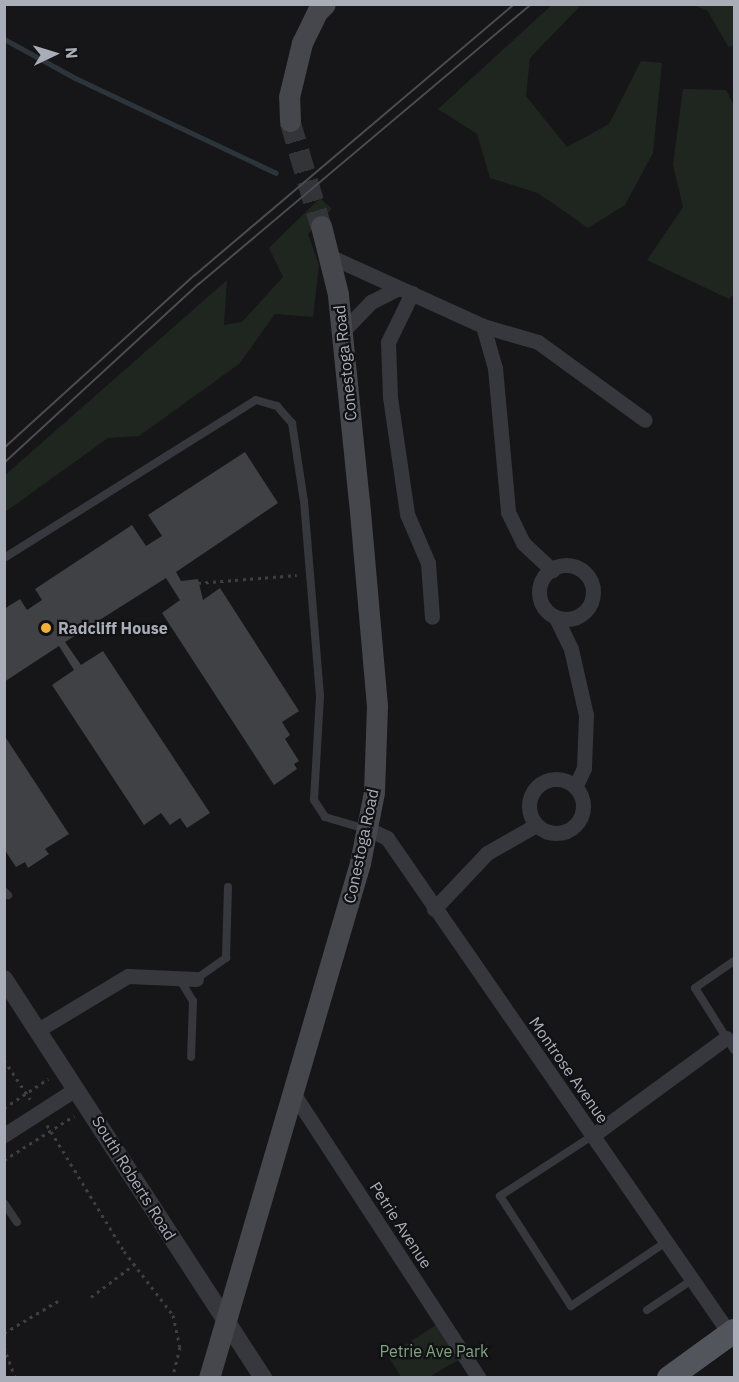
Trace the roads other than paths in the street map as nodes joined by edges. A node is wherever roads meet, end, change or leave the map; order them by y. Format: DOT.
graph roads {
  1 [pos="318,8"];
  2 [pos="291,121"];
  3 [pos="321,226"];
  4 [pos="329,256"];
  5 [pos="396,289"];
  6 [pos="412,293"];
  7 [pos="483,326"];
  8 [pos="342,332"];
  9 [pos="645,420"];
  10 [pos="4,558"];
  11 [pos="552,570"];
  12 [pos="432,617"];
  13 [pos="556,618"];
  14 [pos="575,787"];
  15 [pos="536,825"];
  16 [pos="368,829"];
  17 [pos="228,887"];
  18 [pos="434,909"];
  19 [pos="735,961"];
  20 [pos="178,978"];
  21 [pos="4,979"];
  22 [pos="196,979"];
  23 [pos="38,1030"];
  24 [pos="730,1044"];
  25 [pos="191,1057"];
  26 [pos="74,1090"];
  27 [pos="293,1093"];
  28 [pos="4,1135"];
  29 [pos="592,1136"];
  30 [pos="4,1203"];
  31 [pos="17,1222"];
  32 [pos="666,1242"];
  33 [pos="692,1280"];
  34 [pos="647,1310"];
  35 [pos="226,1322"];
  36 [pos="733,1335"];
  37 [pos="209,1377"];
  38 [pos="263,1377"];
  39 [pos="479,1377"];
  40 [pos="669,1377"];
  1 -- 2 [label="main road"];
  3 -- 4 [label="main road, Conestoga Road"];
  4 -- 5 [label="street"];
  4 -- 8 [label="main road, Conestoga Road"];
  5 -- 6 [label="street"];
  5 -- 8 [label="street"];
  6 -- 7 [label="street"];
  6 -- 12 [label="street"];
  7 -- 9 [label="street"];
  7 -- 11 [label="street"];
  8 -- 16 [label="main road, Conestoga Road"];
  10 -- 16 [label="lane"];
  11 -- 13 [label="street"];
  11 -- 13 [label="street"];
  13 -- 14 [label="street"];
  14 -- 15 [label="street"];
  14 -- 15 [label="street"];
  15 -- 18 [label="street"];
  16 -- 18 [label="street, Montrose Avenue"];
  16 -- 27 [label="main road, Conestoga Road"];
  17 -- 22 [label="lane"];
  18 -- 29 [label="street, Montrose Avenue"];
  19 -- 24 [label="lane"];
  20 -- 22 [label="street"];
  20 -- 23 [label="street"];
  20 -- 25 [label="lane"];
  21 -- 23 [label="street, South Roberts Road"];
  23 -- 26 [label="street, South Roberts Road"];
  24 -- 29 [label="street"];
  26 -- 28 [label="street"];
  26 -- 35 [label="street, South Roberts Road"];
  27 -- 35 [label="main road, Conestoga Road"];
  27 -- 39 [label="street, Petrie Avenue"];
  29 -- 32 [label="street, Montrose Avenue"];
  29 -- 32 [label="lane"];
  30 -- 31 [label="lane"];
  32 -- 33 [label="street, Montrose Avenue"];
  33 -- 34 [label="lane"];
  33 -- 36 [label="street, Montrose Avenue"];
  35 -- 37 [label="main road, Conestoga Road"];
  35 -- 38 [label="street, South Roberts Road"];
  36 -- 40 [label="main road"];
}
